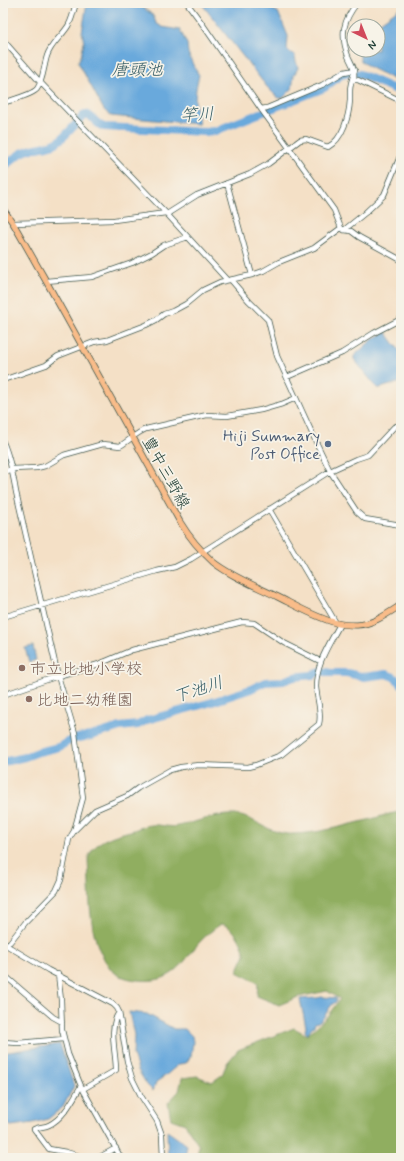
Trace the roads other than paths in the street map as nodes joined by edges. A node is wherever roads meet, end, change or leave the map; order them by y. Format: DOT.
graph roads {
  1 [pos="76,3"];
  2 [pos="187,3"];
  3 [pos="357,3"];
  4 [pos="3,40"];
  5 [pos="355,70"];
  6 [pos="40,82"];
  7 [pos="401,101"];
  8 [pos="3,103"];
  9 [pos="261,109"];
  10 [pos="289,149"];
  11 [pos="401,154"];
  12 [pos="227,184"];
  13 [pos="3,209"];
  14 [pos="166,214"];
  15 [pos="13,223"];
  16 [pos="342,229"];
  17 [pos="188,237"];
  18 [pos="401,260"];
  19 [pos="252,275"];
  20 [pos="229,280"];
  21 [pos="46,281"];
  22 [pos="401,319"];
  23 [pos="82,346"];
  24 [pos="287,377"];
  25 [pos="3,380"];
  26 [pos="296,398"];
  27 [pos="401,424"];
  28 [pos="133,438"];
  29 [pos="3,442"];
  30 [pos="12,469"];
  31 [pos="330,471"];
  32 [pos="3,472"];
  33 [pos="269,509"];
  34 [pos="401,525"];
  35 [pos="202,552"];
  36 [pos="42,605"];
  37 [pos="401,605"];
  38 [pos="3,617"];
  39 [pos="338,623"];
  40 [pos="320,662"];
  41 [pos="58,676"];
  42 [pos="3,695"];
  43 [pos="74,830"];
  44 [pos="4,944"];
  45 [pos="3,974"];
  46 [pos="58,974"];
  47 [pos="119,1012"];
  48 [pos="62,1022"];
  49 [pos="64,1039"];
  50 [pos="3,1042"];
  51 [pos="82,1088"];
  52 [pos="116,1148"];
  53 [pos="86,1158"];
  54 [pos="98,1158"];
  55 [pos="121,1158"];
  56 [pos="162,1158"];
  1 -- 6 [label="street"];
  2 -- 9 [label="street"];
  3 -- 5 [label="street"];
  4 -- 6 [label="street"];
  5 -- 7 [label="street"];
  5 -- 9 [label="street"];
  5 -- 10 [label="street"];
  6 -- 8 [label="street"];
  6 -- 14 [label="street"];
  9 -- 10 [label="street"];
  10 -- 12 [label="street"];
  10 -- 16 [label="street"];
  11 -- 16 [label="street"];
  12 -- 14 [label="street"];
  12 -- 19 [label="street"];
  13 -- 15 [label="main road, 豊中三野線"];
  14 -- 15 [label="street"];
  14 -- 17 [label="street"];
  15 -- 21 [label="main road, 豊中三野線"];
  16 -- 18 [label="street"];
  16 -- 19 [label="street"];
  17 -- 20 [label="street"];
  17 -- 21 [label="street"];
  19 -- 20 [label="street"];
  20 -- 23 [label="street"];
  20 -- 24 [label="street"];
  21 -- 23 [label="main road, 豊中三野線"];
  22 -- 24 [label="street"];
  23 -- 25 [label="street"];
  23 -- 28 [label="main road, 豊中三野線"];
  24 -- 26 [label="street"];
  26 -- 28 [label="street"];
  26 -- 31 [label="street"];
  27 -- 31 [label="street"];
  28 -- 30 [label="street"];
  28 -- 35 [label="main road, 豊中三野線"];
  29 -- 30 [label="street"];
  30 -- 32 [label="street"];
  30 -- 36 [label="street"];
  31 -- 33 [label="street"];
  31 -- 34 [label="street"];
  33 -- 35 [label="street"];
  33 -- 39 [label="street"];
  35 -- 36 [label="street"];
  35 -- 39 [label="main road, 豊中三野線"];
  36 -- 38 [label="street"];
  36 -- 41 [label="street"];
  37 -- 39 [label="main road, 豊中三野線"];
  39 -- 40 [label="street"];
  40 -- 41 [label="street"];
  40 -- 43 [label="street"];
  41 -- 42 [label="street"];
  41 -- 43 [label="street"];
  43 -- 44 [label="street"];
  44 -- 46 [label="street"];
  45 -- 48 [label="street"];
  46 -- 47 [label="street"];
  46 -- 48 [label="street"];
  47 -- 51 [label="street"];
  47 -- 56 [label="street"];
  48 -- 49 [label="street"];
  49 -- 50 [label="street"];
  49 -- 51 [label="street"];
  51 -- 52 [label="street"];
  51 -- 53 [label="street"];
  52 -- 54 [label="street"];
  52 -- 55 [label="street"];
}
